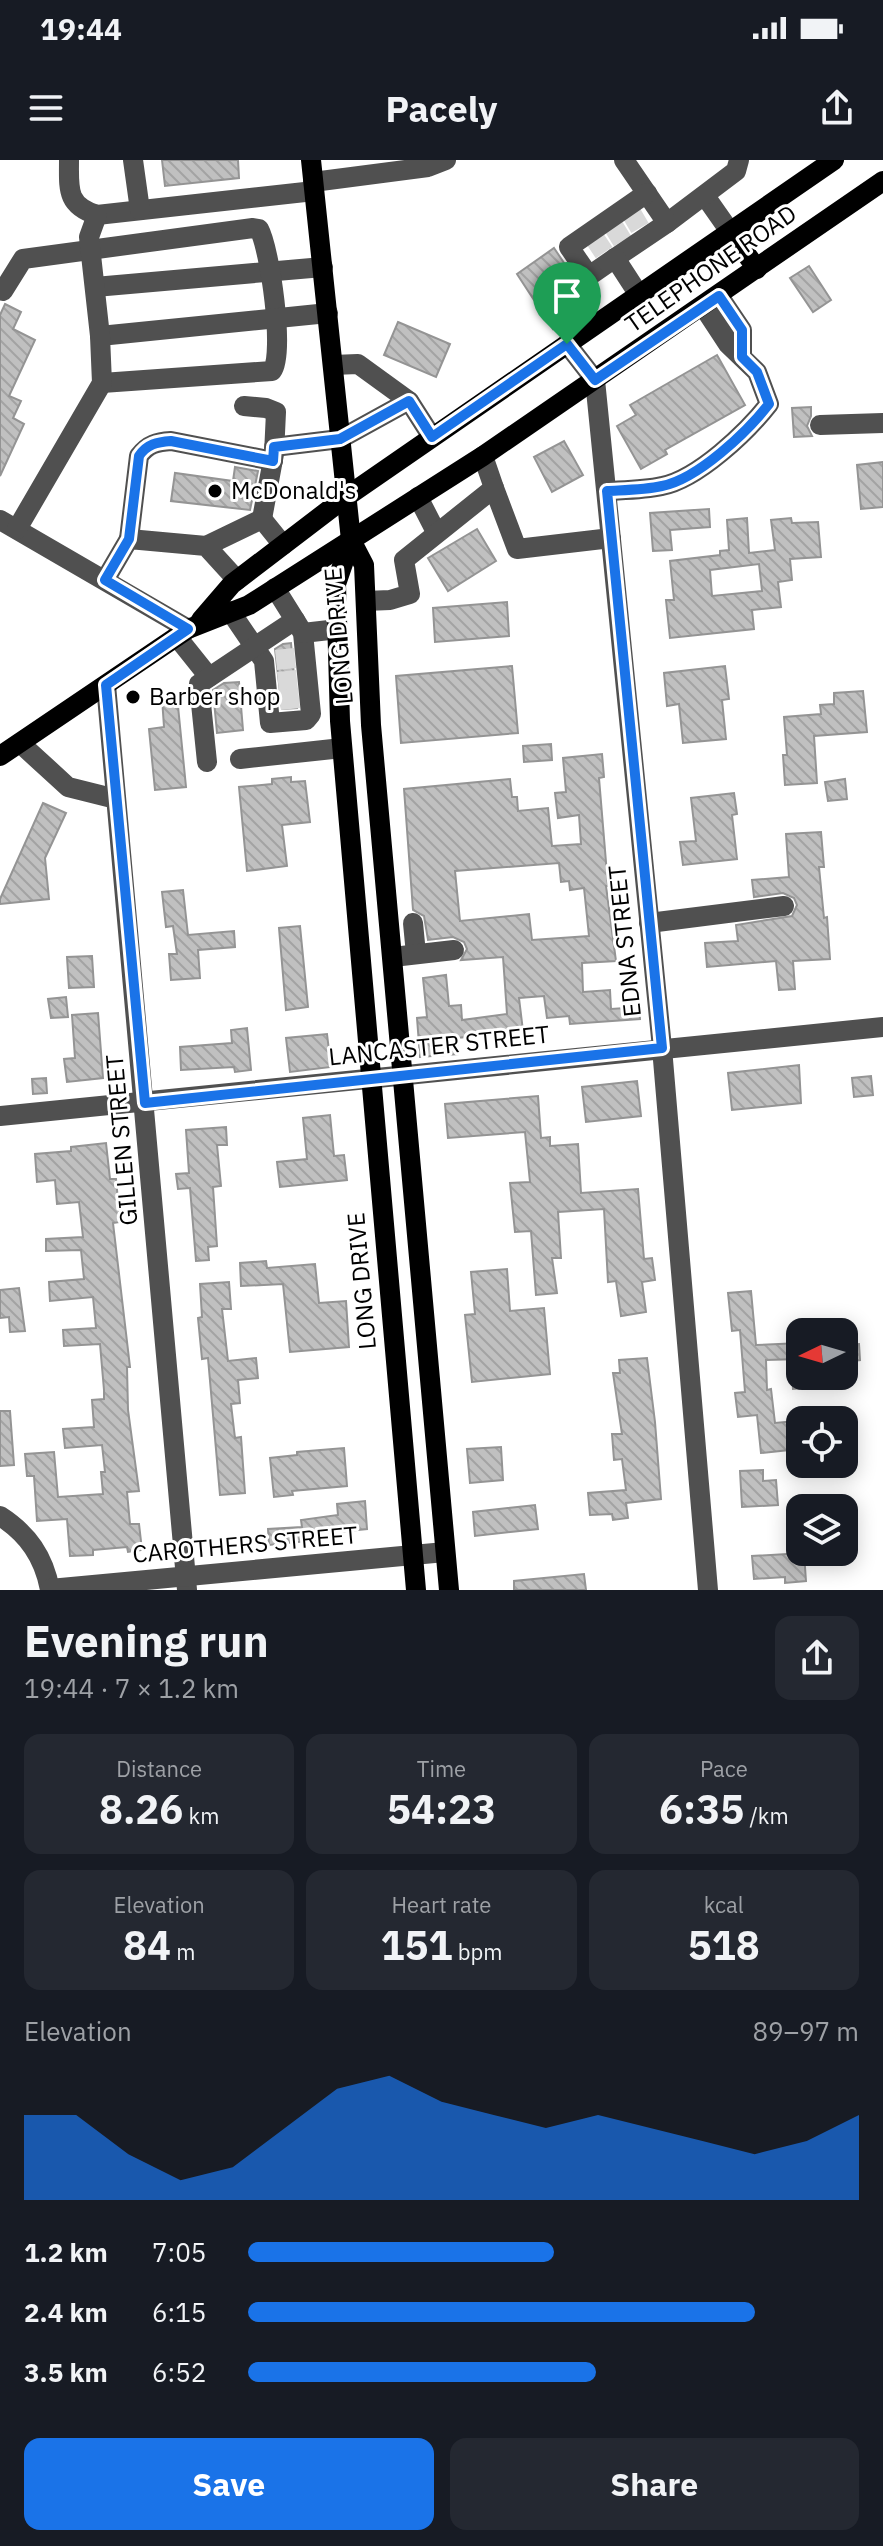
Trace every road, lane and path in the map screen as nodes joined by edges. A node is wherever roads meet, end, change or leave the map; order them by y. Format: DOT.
graph roads {
  1 [pos="69,160"];
  2 [pos="133,160"];
  3 [pos="311,160"];
  4 [pos="446,160"];
  5 [pos="624,160"];
  6 [pos="739,160"];
  7 [pos="834,160"];
  8 [pos="883,181"];
  9 [pos="314,186"];
  10 [pos="647,193"];
  11 [pos="705,196"];
  12 [pos="140,210"];
  13 [pos="97,215"];
  14 [pos="636,221"];
  15 [pos="667,223"];
  16 [pos="731,233"];
  17 [pos="609,242"];
  18 [pos="91,249"];
  19 [pos="323,267"];
  20 [pos="757,269"];
  21 [pos="271,272"];
  22 [pos="95,287"];
  23 [pos="3,291"];
  24 [pos="639,295"];
  25 [pos="711,301"];
  26 [pos="328,313"];
  27 [pos="275,319"];
  28 [pos="100,336"];
  29 [pos="567,344"];
  30 [pos="333,365"];
  31 [pos="595,380"];
  32 [pos="102,383"];
  33 [pos="409,401"];
  34 [pos="244,406"];
  35 [pos="883,423"];
  36 [pos="820,425"];
  37 [pos="432,437"];
  38 [pos="340,439"];
  39 [pos="273,454"];
  40 [pos="483,456"];
  41 [pos="494,488"];
  42 [pos="607,491"];
  43 [pos="346,497"];
  44 [pos="418,497"];
  45 [pos="262,519"];
  46 [pos="8,525"];
  47 [pos="436,532"];
  48 [pos="611,538"];
  49 [pos="129,539"];
  50 [pos="351,540"];
  51 [pos="283,545"];
  52 [pos="206,546"];
  53 [pos="105,580"];
  54 [pos="237,580"];
  55 [pos="275,588"];
  56 [pos="366,601"];
  57 [pos="230,611"];
  58 [pos="299,626"];
  59 [pos="338,629"];
  60 [pos="188,630"];
  61 [pos="279,656"];
  62 [pos="209,677"];
  63 [pos="106,685"];
  64 [pos="288,690"];
  65 [pos="339,693"];
  66 [pos="20,743"];
  67 [pos="342,748"];
  68 [pos="0,756"];
  69 [pos="240,759"];
  70 [pos="207,762"];
  71 [pos="116,799"];
  72 [pos="380,816"];
  73 [pos="346,817"];
  74 [pos="784,906"];
  75 [pos="413,923"];
  76 [pos="649,923"];
  77 [pos="454,950"];
  78 [pos="416,954"];
  79 [pos="393,957"];
  80 [pos="883,1027"];
  81 [pos="662,1048"];
  82 [pos="403,1074"];
  83 [pos="371,1078"];
  84 [pos="145,1103"];
  85 [pos="0,1116"];
  86 [pos="425,1314"];
  87 [pos="392,1317"];
  88 [pos="0,1516"];
  89 [pos="445,1552"];
  90 [pos="413,1556"];
  91 [pos="186,1583"];
  92 [pos="50,1589"];
  93 [pos="416,1590"];
  94 [pos="449,1590"];
  95 [pos="708,1590"];
  1 -- 13 [label="street"];
  2 -- 12 [label="street"];
  3 -- 9 [label="main road"];
  4 -- 9 [label="street"];
  5 -- 10 [label="street"];
  6 -- 11 [label="street"];
  7 -- 16 [label="main road, TELEPHONE ROAD"];
  8 -- 20 [label="main road, TELEPHONE ROAD"];
  9 -- 12 [label="street"];
  9 -- 19 [label="main road"];
  10 -- 14 [label="street"];
  10 -- 15 [label="street"];
  11 -- 15 [label="street"];
  11 -- 16 [label="street"];
  12 -- 13 [label="street"];
  13 -- 18 [label="street"];
  14 -- 15 [label="street"];
  14 -- 17 [label="street"];
  14 -- 17 [label="street"];
  16 -- 20 [label="main road"];
  16 -- 24 [label="main road, TELEPHONE ROAD"];
  17 -- 24 [label="street"];
  18 -- 21 [label="street"];
  18 -- 22 [label="street"];
  18 -- 23 [label="street"];
  19 -- 21 [label="street"];
  19 -- 26 [label="main road"];
  20 -- 25 [label="main road, TELEPHONE ROAD"];
  21 -- 22 [label="street"];
  21 -- 27 [label="street"];
  22 -- 28 [label="street"];
  24 -- 29 [label="main road, TELEPHONE ROAD"];
  25 -- 31 [label="main road, TELEPHONE ROAD"];
  25 -- 42 [label="street"];
  26 -- 27 [label="street"];
  26 -- 30 [label="main road"];
  27 -- 28 [label="street"];
  27 -- 32 [label="street"];
  28 -- 32 [label="street"];
  29 -- 31 [label="street"];
  29 -- 37 [label="main road, TELEPHONE ROAD"];
  30 -- 33 [label="street"];
  30 -- 38 [label="main road"];
  31 -- 40 [label="main road, TELEPHONE ROAD"];
  31 -- 42 [label="street, EDNA STREET"];
  32 -- 46 [label="street"];
  33 -- 37 [label="street"];
  33 -- 38 [label="street"];
  34 -- 39 [label="street"];
  35 -- 36 [label="street"];
  37 -- 43 [label="main road, TELEPHONE ROAD"];
  38 -- 39 [label="street"];
  38 -- 43 [label="main road"];
  39 -- 45 [label="street"];
  39 -- 49 [label="street"];
  40 -- 41 [label="street"];
  40 -- 44 [label="main road, TELEPHONE ROAD"];
  41 -- 47 [label="street"];
  41 -- 48 [label="street"];
  42 -- 48 [label="street, EDNA STREET"];
  43 -- 50 [label="main road"];
  43 -- 51 [label="main road, TELEPHONE ROAD"];
  44 -- 47 [label="street"];
  44 -- 50 [label="main road, TELEPHONE ROAD"];
  45 -- 51 [label="street"];
  45 -- 52 [label="street"];
  46 -- 53 [label="street"];
  47 -- 56 [label="street"];
  48 -- 76 [label="street, EDNA STREET"];
  49 -- 52 [label="street"];
  49 -- 53 [label="street"];
  50 -- 55 [label="main road, TELEPHONE ROAD"];
  50 -- 56 [label="main road, LONG DRIVE"];
  50 -- 59 [label="main road, LONG DRIVE"];
  51 -- 54 [label="main road, TELEPHONE ROAD"];
  52 -- 54 [label="street"];
  53 -- 60 [label="street"];
  54 -- 60 [label="main road, TELEPHONE ROAD"];
  55 -- 57 [label="main road, TELEPHONE ROAD"];
  55 -- 58 [label="street"];
  56 -- 72 [label="main road, LONG DRIVE"];
  57 -- 60 [label="main road, TELEPHONE ROAD"];
  57 -- 61 [label="street"];
  58 -- 59 [label="street"];
  58 -- 61 [label="street"];
  58 -- 61 [label="street"];
  59 -- 65 [label="main road, LONG DRIVE"];
  60 -- 62 [label="street"];
  60 -- 63 [label="main road, TELEPHONE ROAD"];
  61 -- 62 [label="street"];
  61 -- 64 [label="street"];
  61 -- 64 [label="street"];
  62 -- 70 [label="street"];
  63 -- 66 [label="main road, TELEPHONE ROAD"];
  63 -- 71 [label="street, GILLEN STREET"];
  64 -- 65 [label="street"];
  65 -- 67 [label="main road, LONG DRIVE"];
  66 -- 68 [label="main road, TELEPHONE ROAD"];
  66 -- 71 [label="street"];
  67 -- 69 [label="street"];
  67 -- 73 [label="main road, LONG DRIVE"];
  71 -- 84 [label="street, GILLEN STREET"];
  72 -- 73 [label="main road"];
  72 -- 79 [label="main road, LONG DRIVE"];
  73 -- 83 [label="main road, LONG DRIVE"];
  74 -- 76 [label="street"];
  75 -- 78 [label="street"];
  76 -- 81 [label="street, EDNA STREET"];
  77 -- 78 [label="street"];
  78 -- 79 [label="street"];
  79 -- 82 [label="main road, LONG DRIVE"];
  80 -- 81 [label="street, LANCASTER STREET"];
  81 -- 82 [label="street, LANCASTER STREET"];
  81 -- 95 [label="street, EDNA STREET"];
  82 -- 83 [label="street, LANCASTER STREET"];
  82 -- 86 [label="main road, LONG DRIVE"];
  83 -- 84 [label="street, LANCASTER STREET"];
  83 -- 87 [label="main road, LONG DRIVE"];
  84 -- 85 [label="street, LANCASTER STREET"];
  84 -- 91 [label="street, GILLEN STREET"];
  86 -- 87 [label="main road"];
  86 -- 89 [label="main road, LONG DRIVE"];
  87 -- 90 [label="main road, LONG DRIVE"];
  88 -- 92 [label="street"];
  89 -- 90 [label="street, CAROTHERS STREET"];
  89 -- 94 [label="main road, LONG DRIVE"];
  90 -- 91 [label="street, CAROTHERS STREET"];
  90 -- 93 [label="main road, LONG DRIVE"];
  91 -- 92 [label="street, CAROTHERS STREET"];
}
